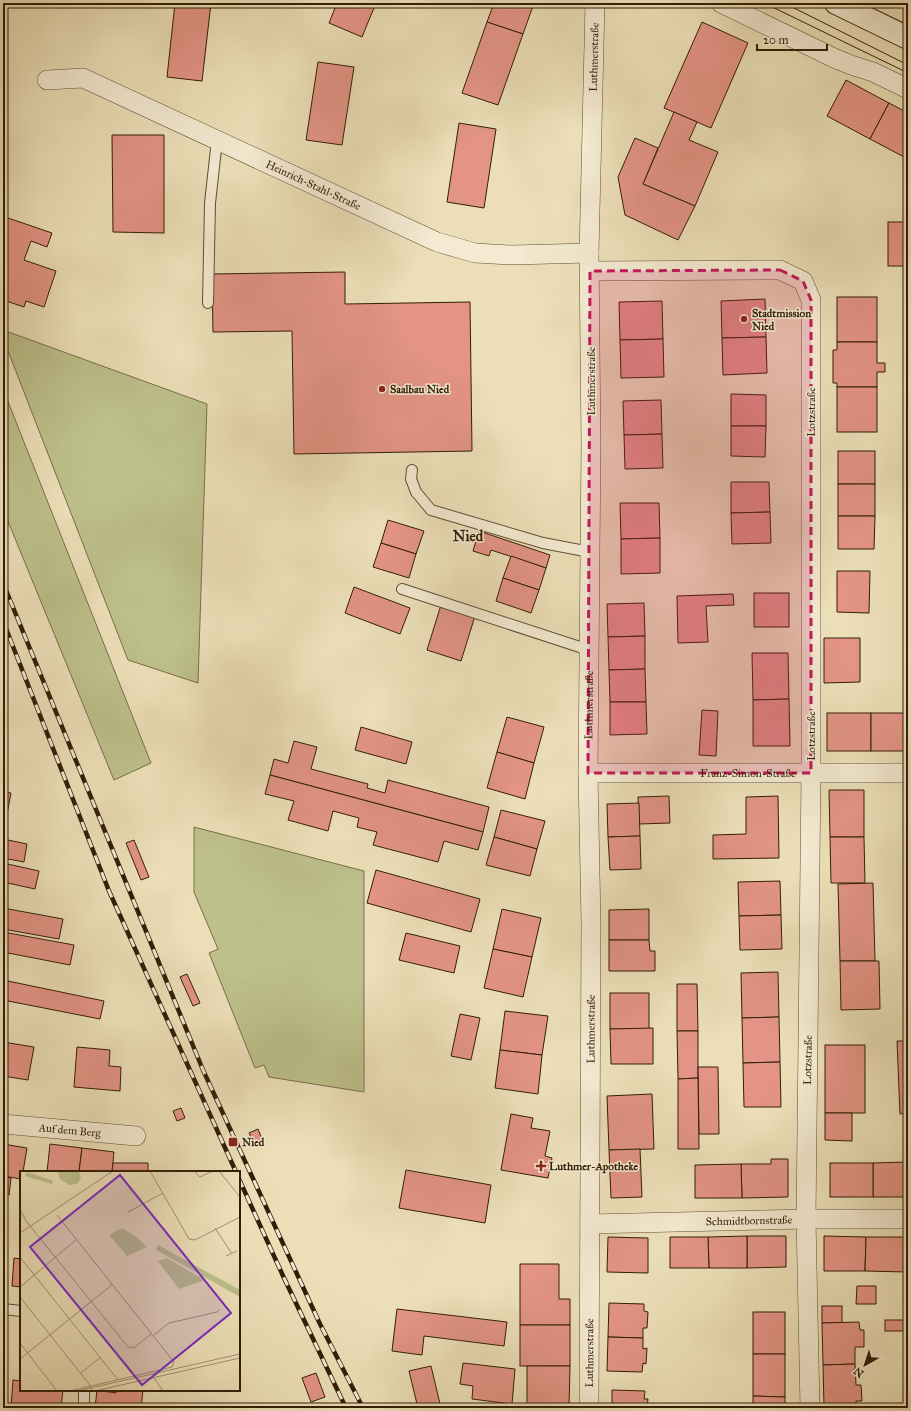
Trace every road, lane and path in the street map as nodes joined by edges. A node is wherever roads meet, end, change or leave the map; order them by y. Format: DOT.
graph roads {
  1 [pos="595,3"];
  2 [pos="721,3"];
  3 [pos="836,3"];
  4 [pos="908,38"];
  5 [pos="47,80"];
  6 [pos="908,89"];
  7 [pos="217,140"];
  8 [pos="590,262"];
  9 [pos="208,303"];
  10 [pos="412,470"];
  11 [pos="590,552"];
  12 [pos="402,589"];
  13 [pos="589,650"];
  14 [pos="588,773"];
  15 [pos="812,773"];
  16 [pos="908,773"];
  17 [pos="3,1124"];
  18 [pos="136,1136"];
  19 [pos="806,1219"];
  20 [pos="908,1220"];
  21 [pos="590,1224"];
  22 [pos="3,1309"];
  23 [pos="20,1311"];
  24 [pos="84,1391"];
  25 [pos="84,1408"];
  26 [pos="589,1408"];
  27 [pos="810,1408"];
  1 -- 8 [label="street, Luthmerstraße"];
  2 -- 6 [label="street"];
  3 -- 4 [label="main road"];
  5 -- 7 [label="street, Heinrich-Stahl-Straße"];
  7 -- 8 [label="street, Heinrich-Stahl-Straße"];
  7 -- 9 [label="lane"];
  8 -- 11 [label="street, Luthmerstraße"];
  8 -- 15 [label="street, Lotzstraße"];
  10 -- 11 [label="lane"];
  11 -- 13 [label="street, Luthmerstraße"];
  12 -- 13 [label="lane"];
  13 -- 14 [label="street, Luthmerstraße"];
  14 -- 15 [label="street, Franz-Simon-Straße"];
  14 -- 21 [label="street, Luthmerstraße"];
  15 -- 16 [label="street, Franz-Simon-Straße"];
  15 -- 19 [label="street, Lotzstraße"];
  17 -- 18 [label="street, Auf dem Berg"];
  19 -- 20 [label="street, Schmidtbornstraße"];
  19 -- 21 [label="street, Schmidtbornstraße"];
  19 -- 27 [label="street, Lotzstraße"];
  21 -- 26 [label="street, Luthmerstraße"];
  22 -- 23 [label="lane"];
  24 -- 25 [label="lane"];
}
